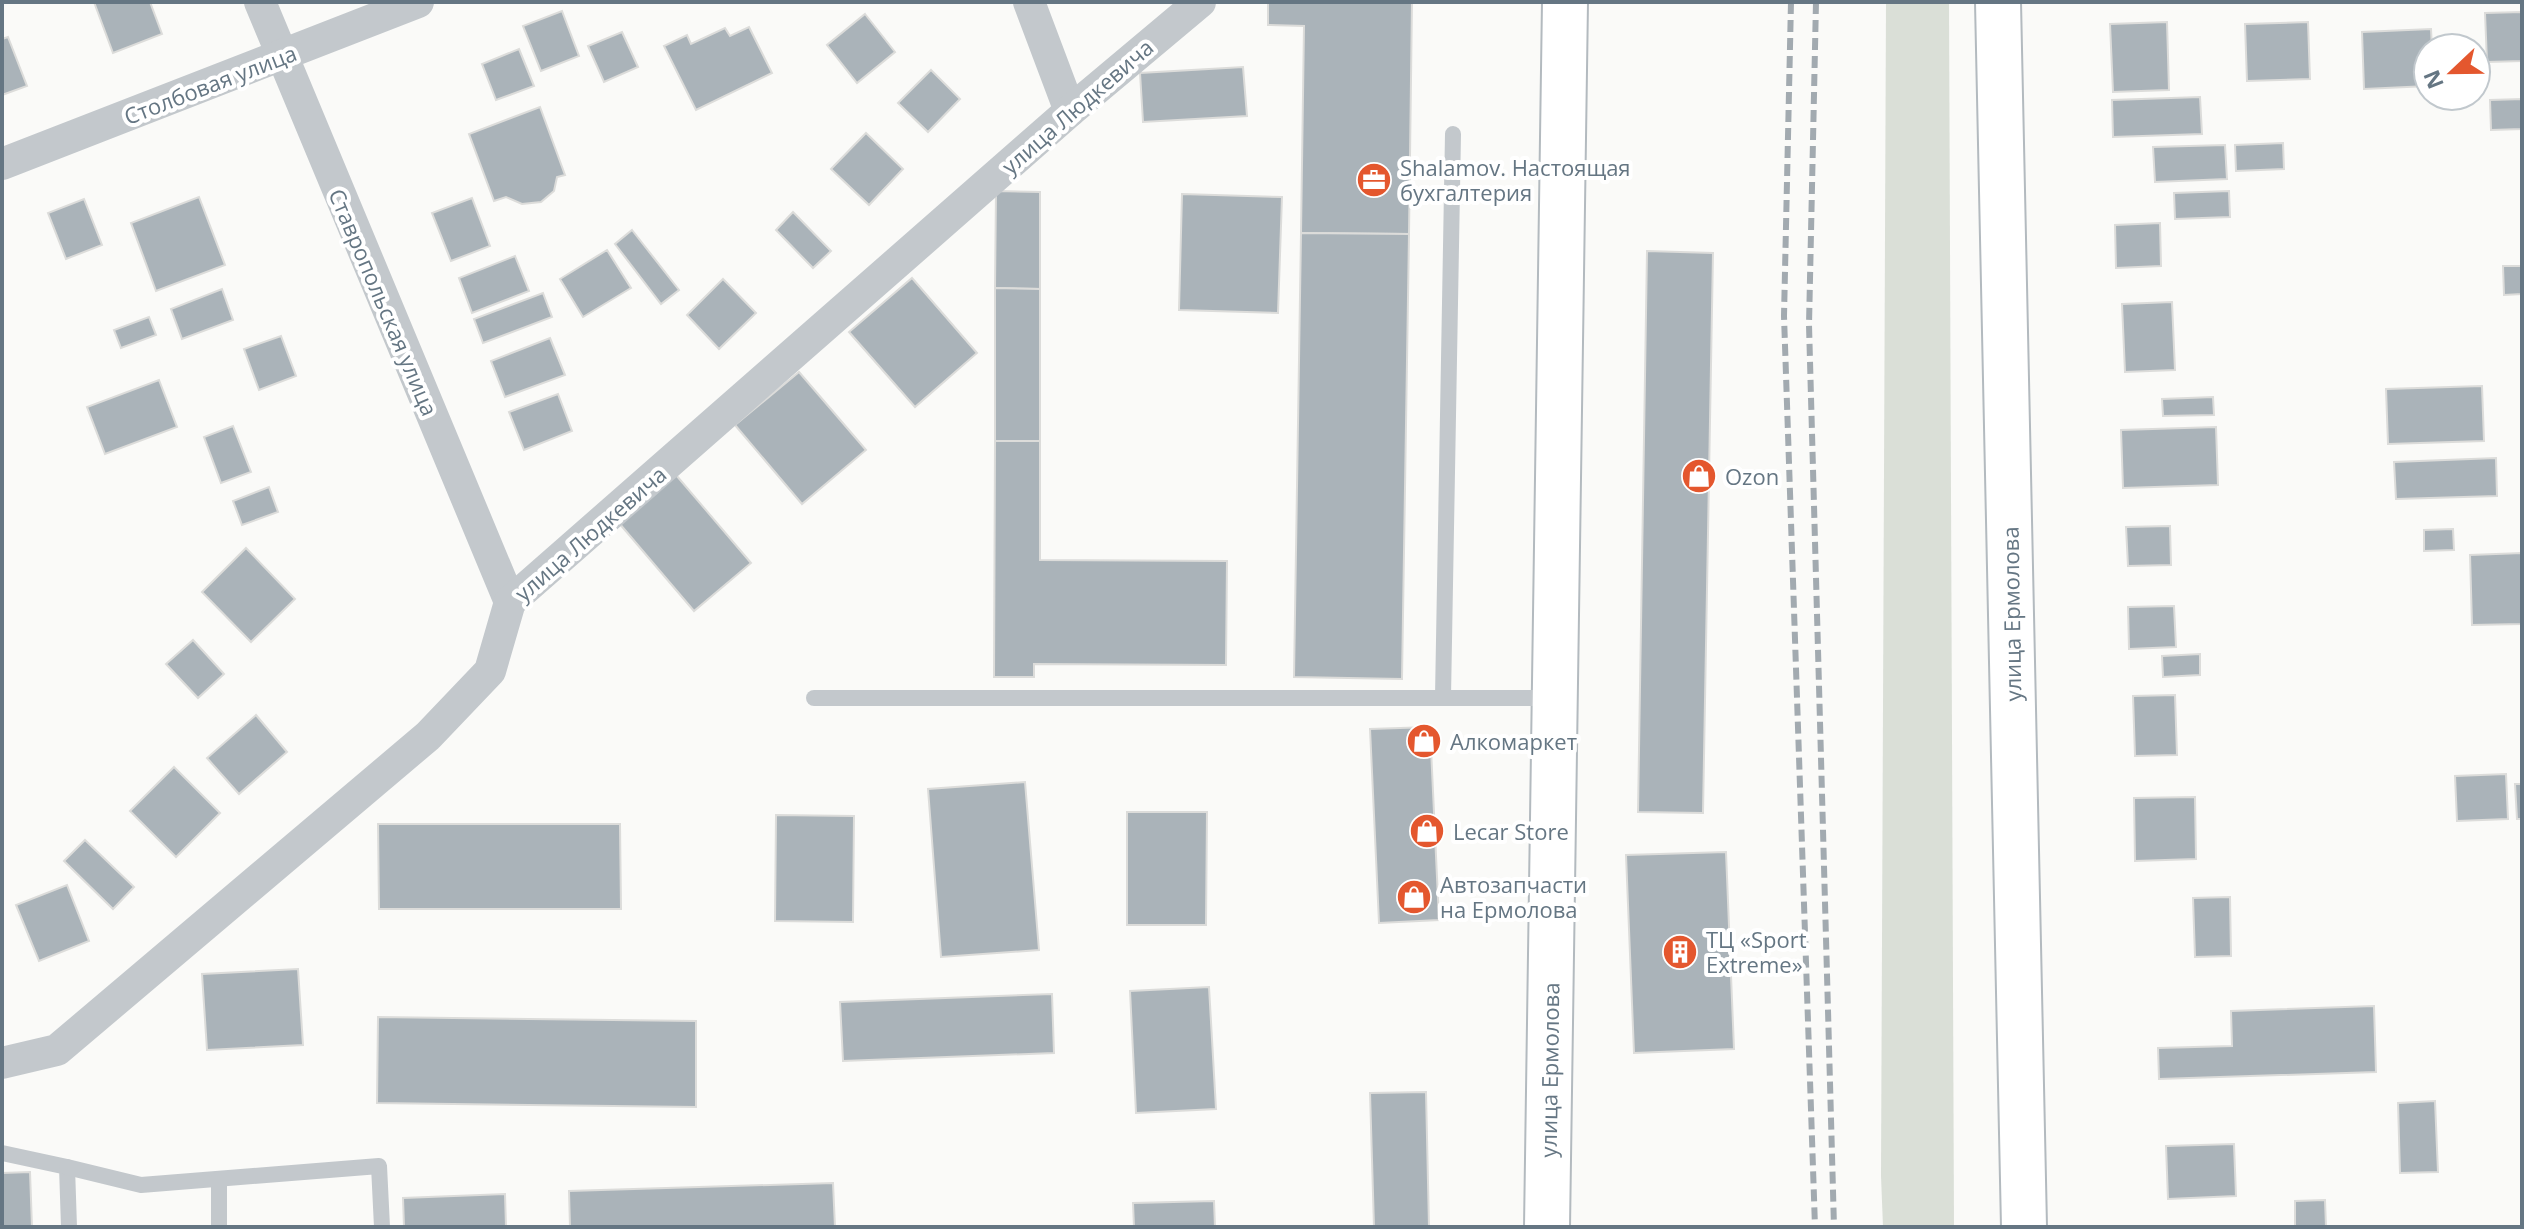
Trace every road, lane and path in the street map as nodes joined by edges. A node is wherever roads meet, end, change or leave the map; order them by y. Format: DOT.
graph roads {
  1 [pos="260,2"];
  2 [pos="418,2"];
  3 [pos="1029,2"];
  4 [pos="1200,2"];
  5 [pos="1565,2"];
  6 [pos="1998,2"];
  7 [pos="281,57"];
  8 [pos="1070,111"];
  9 [pos="1453,134"];
  10 [pos="2,164"];
  11 [pos="510,602"];
  12 [pos="1443,697"];
  13 [pos="814,698"];
  14 [pos="1553,698"];
  15 [pos="2,1063"];
  16 [pos="2,1153"];
  17 [pos="67,1167"];
  18 [pos="219,1179"];
  19 [pos="69,1227"];
  20 [pos="219,1227"];
  21 [pos="382,1227"];
  22 [pos="1547,1227"];
  23 [pos="2024,1227"];
  1 -- 7 [label="street, Ставропольская улица"];
  2 -- 7 [label="street, Столбовая улица"];
  3 -- 8 [label="street"];
  4 -- 8 [label="street, улица Людкевича"];
  5 -- 14 [label="main road, улица Ермолова"];
  6 -- 23 [label="main road, улица Ермолова"];
  7 -- 10 [label="street, Столбовая улица"];
  7 -- 11 [label="street, Ставропольская улица"];
  8 -- 11 [label="street, улица Людкевича"];
  9 -- 12 [label="lane"];
  11 -- 15 [label="street, улица Людкевича"];
  12 -- 13 [label="lane"];
  12 -- 14 [label="lane"];
  14 -- 22 [label="main road, улица Ермолова"];
  16 -- 17 [label="lane"];
  17 -- 18 [label="lane"];
  17 -- 19 [label="lane"];
  18 -- 20 [label="lane"];
  18 -- 21 [label="lane"];
}
